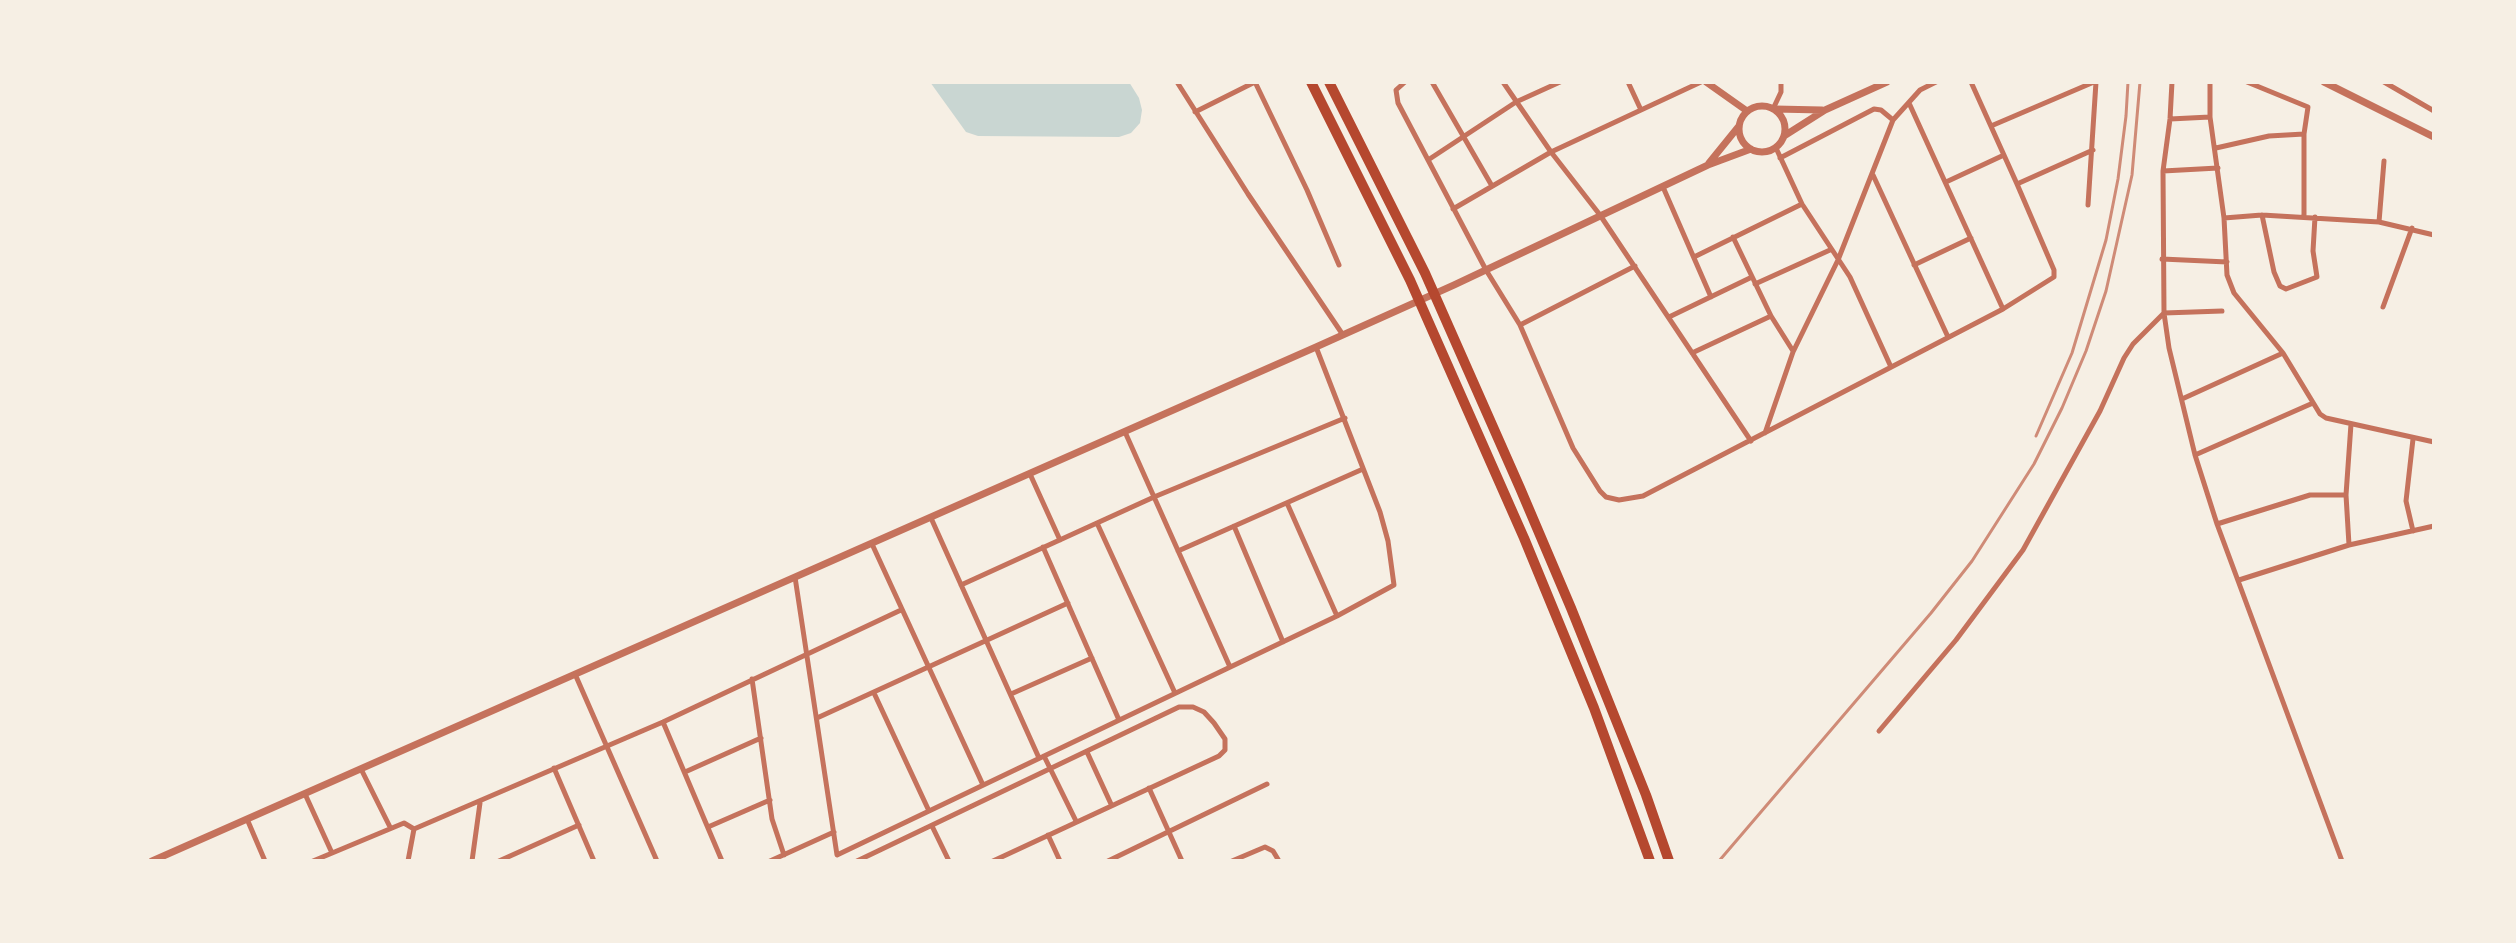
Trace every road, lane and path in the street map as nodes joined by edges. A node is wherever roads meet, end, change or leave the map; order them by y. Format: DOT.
graph roads {
  1 [pos="1177,82"];
  2 [pos="1255,82"];
  3 [pos="1311,82"];
  4 [pos="1329,82"];
  5 [pos="1405,82"];
  6 [pos="1432,82"];
  7 [pos="1503,82"];
  8 [pos="1560,82"];
  9 [pos="1628,82"];
  10 [pos="1703,82"];
  11 [pos="1781,82"];
  12 [pos="1887,82"];
  13 [pos="1936,82"];
  14 [pos="1971,82"];
  15 [pos="2095,82"];
  16 [pos="2172,82"];
  17 [pos="2210,82"];
  18 [pos="2247,82"];
  19 [pos="2324,82"];
  20 [pos="2384,82"];
  21 [pos="1516,102"];
  22 [pos="1909,103"];
  23 [pos="1773,109"];
  24 [pos="1641,110"];
  25 [pos="1825,110"];
  26 [pos="1747,111"];
  27 [pos="2434,111"];
  28 [pos="1195,112"];
  29 [pos="2210,117"];
  30 [pos="2170,119"];
  31 [pos="1893,120"];
  32 [pos="1739,126"];
  33 [pos="1991,126"];
  34 [pos="2304,134"];
  35 [pos="1463,136"];
  36 [pos="1784,136"];
  37 [pos="2434,137"];
  38 [pos="1776,148"];
  39 [pos="2216,148"];
  40 [pos="1751,149"];
  41 [pos="2093,149"];
  42 [pos="1551,152"];
  43 [pos="2004,155"];
  44 [pos="1780,158"];
  45 [pos="1428,160"];
  46 [pos="2384,161"];
  47 [pos="1708,165"];
  48 [pos="2218,168"];
  49 [pos="2163,171"];
  50 [pos="1872,175"];
  51 [pos="1946,182"];
  52 [pos="2017,184"];
  53 [pos="1492,186"];
  54 [pos="1663,187"];
  55 [pos="1802,204"];
  56 [pos="2088,205"];
  57 [pos="1453,209"];
  58 [pos="1600,215"];
  59 [pos="2262,215"];
  60 [pos="2304,217"];
  61 [pos="2315,217"];
  62 [pos="2224,218"];
  63 [pos="2379,222"];
  64 [pos="2412,228"];
  65 [pos="2433,232"];
  66 [pos="1733,237"];
  67 [pos="1971,238"];
  68 [pos="1830,250"];
  69 [pos="1694,257"];
  70 [pos="2162,259"];
  71 [pos="1838,260"];
  72 [pos="2227,262"];
  73 [pos="1339,265"];
  74 [pos="1914,265"];
  75 [pos="1635,266"];
  76 [pos="1486,270"];
  77 [pos="1752,277"];
  78 [pos="1755,284"];
  79 [pos="1711,297"];
  80 [pos="2383,307"];
  81 [pos="2003,309"];
  82 [pos="2222,311"];
  83 [pos="2164,313"];
  84 [pos="1771,316"];
  85 [pos="1669,317"];
  86 [pos="1520,325"];
  87 [pos="1343,335"];
  88 [pos="1948,337"];
  89 [pos="1316,347"];
  90 [pos="1793,352"];
  91 [pos="1692,353"];
  92 [pos="2283,353"];
  93 [pos="1891,367"];
  94 [pos="2182,399"];
  95 [pos="2313,403"];
  96 [pos="1345,418"];
  97 [pos="2351,424"];
  98 [pos="1125,432"];
  99 [pos="1765,433"];
  100 [pos="2413,439"];
  101 [pos="1751,441"];
  102 [pos="2434,442"];
  103 [pos="2195,455"];
  104 [pos="1363,469"];
  105 [pos="1030,474"];
  106 [pos="2346,495"];
  107 [pos="1154,497"];
  108 [pos="1287,503"];
  109 [pos="931,518"];
  110 [pos="1097,523"];
  111 [pos="2217,524"];
  112 [pos="1234,526"];
  113 [pos="2434,526"];
  114 [pos="2413,531"];
  115 [pos="1060,540"];
  116 [pos="872,544"];
  117 [pos="2349,545"];
  118 [pos="1043,547"];
  119 [pos="1178,551"];
  120 [pos="795,577"];
  121 [pos="2238,581"];
  122 [pos="961,585"];
  123 [pos="1068,603"];
  124 [pos="901,610"];
  125 [pos="1337,616"];
  126 [pos="986,641"];
  127 [pos="1283,642"];
  128 [pos="807,653"];
  129 [pos="1092,658"];
  130 [pos="928,666"];
  131 [pos="1230,667"];
  132 [pos="575,674"];
  133 [pos="752,679"];
  134 [pos="874,693"];
  135 [pos="1175,693"];
  136 [pos="1011,694"];
  137 [pos="817,718"];
  138 [pos="1119,720"];
  139 [pos="663,722"];
  140 [pos="1879,731"];
  141 [pos="761,738"];
  142 [pos="607,745"];
  143 [pos="1087,752"];
  144 [pos="1042,757"];
  145 [pos="554,768"];
  146 [pos="361,769"];
  147 [pos="1050,770"];
  148 [pos="685,773"];
  149 [pos="1267,784"];
  150 [pos="983,785"];
  151 [pos="1149,788"];
  152 [pos="305,794"];
  153 [pos="770,800"];
  154 [pos="480,802"];
  155 [pos="1111,804"];
  156 [pos="929,811"];
  157 [pos="247,819"];
  158 [pos="1076,821"];
  159 [pos="579,825"];
  160 [pos="932,826"];
  161 [pos="390,827"];
  162 [pos="708,827"];
  163 [pos="414,829"];
  164 [pos="834,832"];
  165 [pos="1169,832"];
  166 [pos="1048,835"];
  167 [pos="1015,851"];
  168 [pos="332,853"];
  169 [pos="784,855"];
  170 [pos="152,861"];
  171 [pos="265,861"];
  172 [pos="313,861"];
  173 [pos="408,861"];
  174 [pos="472,861"];
  175 [pos="499,861"];
  176 [pos="594,861"];
  177 [pos="657,861"];
  178 [pos="722,861"];
  179 [pos="770,861"];
  180 [pos="857,861"];
  181 [pos="949,861"];
  182 [pos="993,861"];
  183 [pos="1019,861"];
  184 [pos="1060,861"];
  185 [pos="1108,861"];
  186 [pos="1182,861"];
  187 [pos="1232,861"];
  188 [pos="1279,861"];
  189 [pos="1650,861"];
  190 [pos="1669,861"];
  191 [pos="2342,861"];
  1 -- 28 [label="street"];
  2 -- 28 [label="street"];
  2 -- 73 [label="street"];
  3 -- 189 [label="highway"];
  4 -- 190 [label="highway"];
  5 -- 45 [label="street"];
  6 -- 35 [label="street"];
  7 -- 21 [label="street"];
  8 -- 21 [label="street"];
  9 -- 24 [label="street"];
  10 -- 24 [label="street"];
  10 -- 26 [label="street"];
  11 -- 23 [label="street"];
  12 -- 25 [label="street"];
  13 -- 22 [label="street"];
  14 -- 33 [label="street"];
  15 -- 33 [label="street"];
  15 -- 41 [label="street"];
  16 -- 30 [label="street"];
  17 -- 29 [label="street"];
  18 -- 34 [label="street"];
  19 -- 37 [label="street"];
  20 -- 27 [label="street"];
  21 -- 35 [label="street"];
  21 -- 42 [label="street"];
  22 -- 31 [label="street"];
  22 -- 51 [label="street"];
  23 -- 25 [label="street"];
  23 -- 26 [label="street"];
  23 -- 36 [label="street"];
  24 -- 42 [label="street"];
  25 -- 36 [label="street"];
  26 -- 32 [label="street"];
  28 -- 87 [label="street"];
  29 -- 30 [label="street"];
  29 -- 39 [label="street"];
  30 -- 49 [label="street"];
  31 -- 44 [label="street"];
  31 -- 50 [label="street"];
  32 -- 40 [label="street"];
  32 -- 47 [label="street"];
  33 -- 43 [label="street"];
  34 -- 39 [label="street"];
  34 -- 60 [label="street"];
  35 -- 45 [label="street"];
  35 -- 53 [label="street"];
  36 -- 38 [label="street"];
  38 -- 40 [label="street"];
  38 -- 44 [label="street"];
  39 -- 48 [label="street"];
  40 -- 47 [label="street"];
  41 -- 52 [label="street"];
  41 -- 56 [label="street"];
  42 -- 53 [label="street"];
  42 -- 58 [label="street"];
  43 -- 51 [label="street"];
  43 -- 52 [label="street"];
  44 -- 55 [label="street"];
  45 -- 57 [label="street"];
  46 -- 63 [label="street"];
  47 -- 54 [label="street"];
  48 -- 49 [label="street"];
  48 -- 62 [label="street"];
  49 -- 70 [label="street"];
  50 -- 71 [label="street"];
  50 -- 74 [label="street"];
  51 -- 67 [label="street"];
  52 -- 81 [label="street"];
  53 -- 57 [label="street"];
  54 -- 58 [label="street"];
  54 -- 69 [label="street"];
  55 -- 66 [label="street"];
  55 -- 68 [label="street"];
  57 -- 76 [label="street"];
  58 -- 75 [label="street"];
  58 -- 76 [label="street"];
  59 -- 60 [label="street"];
  59 -- 61 [label="street"];
  59 -- 62 [label="street"];
  60 -- 61 [label="street"];
  61 -- 63 [label="street"];
  62 -- 72 [label="street"];
  63 -- 64 [label="street"];
  64 -- 65 [label="street"];
  64 -- 80 [label="street"];
  66 -- 69 [label="street"];
  66 -- 77 [label="street"];
  67 -- 74 [label="street"];
  67 -- 81 [label="street"];
  68 -- 71 [label="street"];
  68 -- 78 [label="street"];
  69 -- 79 [label="street"];
  70 -- 72 [label="street"];
  70 -- 83 [label="street"];
  71 -- 90 [label="street"];
  71 -- 93 [label="street"];
  72 -- 92 [label="street"];
  74 -- 88 [label="street"];
  75 -- 85 [label="street"];
  75 -- 86 [label="street"];
  76 -- 86 [label="street"];
  76 -- 87 [label="street"];
  77 -- 78 [label="street"];
  77 -- 79 [label="street"];
  78 -- 84 [label="street"];
  79 -- 85 [label="street"];
  81 -- 88 [label="street"];
  82 -- 83 [label="street"];
  83 -- 94 [label="street"];
  83 -- 140 [label="street"];
  84 -- 90 [label="street"];
  84 -- 91 [label="street"];
  85 -- 91 [label="street"];
  86 -- 101 [label="street"];
  87 -- 89 [label="street"];
  88 -- 93 [label="street"];
  89 -- 96 [label="street"];
  89 -- 98 [label="street"];
  90 -- 99 [label="street"];
  91 -- 101 [label="street"];
  92 -- 94 [label="street"];
  92 -- 95 [label="street"];
  93 -- 99 [label="street"];
  94 -- 103 [label="street"];
  95 -- 97 [label="street"];
  95 -- 103 [label="street"];
  96 -- 104 [label="street"];
  96 -- 107 [label="street"];
  97 -- 100 [label="street"];
  97 -- 106 [label="street"];
  98 -- 105 [label="street"];
  98 -- 107 [label="street"];
  99 -- 101 [label="street"];
  100 -- 102 [label="street"];
  100 -- 114 [label="street"];
  103 -- 111 [label="street"];
  104 -- 108 [label="street"];
  104 -- 125 [label="street"];
  105 -- 109 [label="street"];
  105 -- 115 [label="street"];
  106 -- 111 [label="street"];
  106 -- 117 [label="street"];
  107 -- 110 [label="street"];
  107 -- 119 [label="street"];
  108 -- 112 [label="street"];
  108 -- 125 [label="street"];
  109 -- 116 [label="street"];
  109 -- 122 [label="street"];
  110 -- 115 [label="street"];
  110 -- 135 [label="street"];
  111 -- 121 [label="street"];
  112 -- 119 [label="street"];
  112 -- 127 [label="street"];
  113 -- 114 [label="street"];
  114 -- 117 [label="street"];
  115 -- 118 [label="street"];
  116 -- 120 [label="street"];
  116 -- 124 [label="street"];
  117 -- 121 [label="street"];
  118 -- 122 [label="street"];
  118 -- 123 [label="street"];
  119 -- 131 [label="street"];
  120 -- 128 [label="street"];
  120 -- 132 [label="street"];
  121 -- 191 [label="street"];
  122 -- 126 [label="street"];
  123 -- 126 [label="street"];
  123 -- 129 [label="street"];
  124 -- 128 [label="street"];
  124 -- 130 [label="street"];
  125 -- 127 [label="street"];
  126 -- 130 [label="street"];
  126 -- 136 [label="street"];
  127 -- 131 [label="street"];
  128 -- 133 [label="street"];
  128 -- 137 [label="street"];
  129 -- 136 [label="street"];
  129 -- 138 [label="street"];
  130 -- 134 [label="street"];
  130 -- 150 [label="street"];
  131 -- 135 [label="street"];
  132 -- 142 [label="street"];
  132 -- 146 [label="street"];
  133 -- 139 [label="street"];
  133 -- 141 [label="street"];
  134 -- 137 [label="street"];
  134 -- 156 [label="street"];
  135 -- 138 [label="street"];
  136 -- 144 [label="street"];
  137 -- 164 [label="street"];
  138 -- 144 [label="street"];
  139 -- 142 [label="street"];
  139 -- 148 [label="street"];
  141 -- 148 [label="street"];
  141 -- 153 [label="street"];
  142 -- 145 [label="street"];
  142 -- 177 [label="street"];
  143 -- 147 [label="street"];
  143 -- 151 [label="street"];
  143 -- 155 [label="street"];
  144 -- 147 [label="street"];
  144 -- 150 [label="street"];
  145 -- 154 [label="street"];
  145 -- 159 [label="street"];
  146 -- 152 [label="street"];
  146 -- 161 [label="street"];
  147 -- 158 [label="street"];
  147 -- 160 [label="street"];
  148 -- 162 [label="street"];
  149 -- 165 [label="street"];
  150 -- 156 [label="street"];
  151 -- 155 [label="street"];
  151 -- 165 [label="street"];
  152 -- 157 [label="street"];
  152 -- 168 [label="street"];
  153 -- 162 [label="street"];
  153 -- 169 [label="street"];
  154 -- 163 [label="street"];
  154 -- 174 [label="street"];
  155 -- 158 [label="street"];
  156 -- 164 [label="street"];
  157 -- 170 [label="street"];
  157 -- 171 [label="street"];
  158 -- 166 [label="street"];
  159 -- 175 [label="street"];
  159 -- 176 [label="street"];
  160 -- 180 [label="street"];
  160 -- 181 [label="street"];
  161 -- 163 [label="street"];
  161 -- 168 [label="street"];
  162 -- 178 [label="street"];
  163 -- 173 [label="street"];
  164 -- 169 [label="street"];
  165 -- 185 [label="street"];
  165 -- 186 [label="street"];
  166 -- 167 [label="street"];
  166 -- 184 [label="street"];
  167 -- 182 [label="street"];
  167 -- 183 [label="street"];
  168 -- 172 [label="street"];
  169 -- 179 [label="street"];
  187 -- 188 [label="street"];
}
